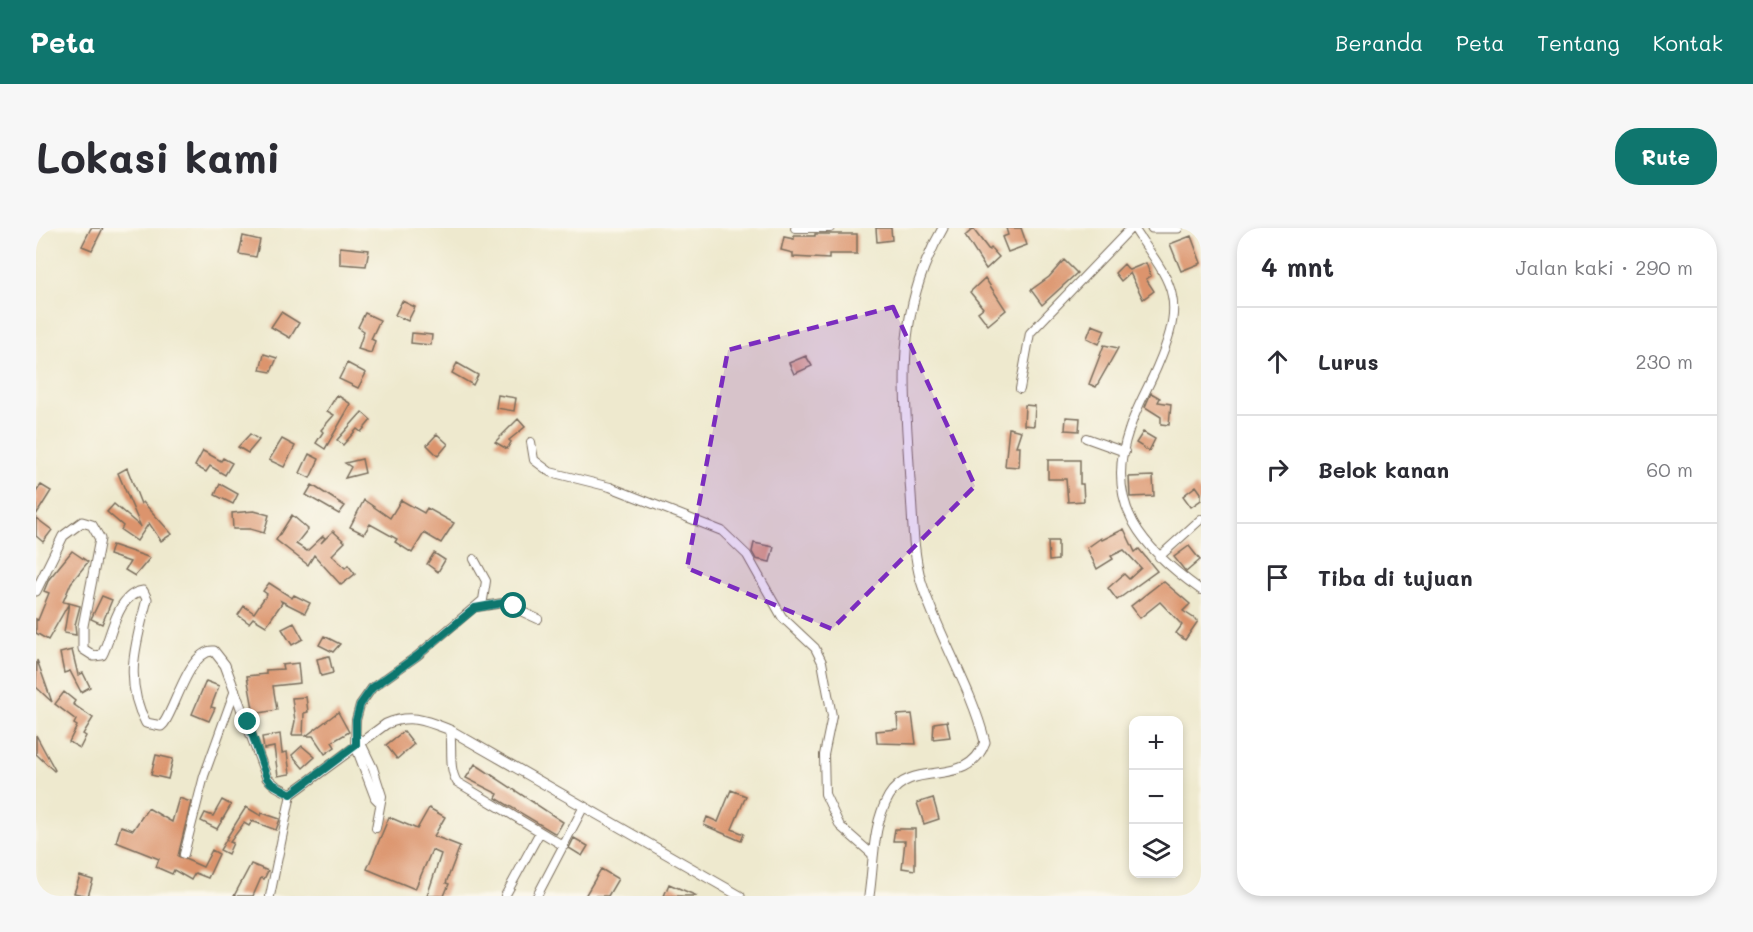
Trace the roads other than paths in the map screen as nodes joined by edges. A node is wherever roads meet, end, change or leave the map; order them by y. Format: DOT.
graph roads {
  1 [pos="795,228"];
  2 [pos="830,228"];
  3 [pos="942,228"];
  4 [pos="1132,228"];
  5 [pos="1152,228"];
  6 [pos="1178,228"];
  7 [pos="1020,389"];
  8 [pos="1086,438"];
  9 [pos="531,442"];
  10 [pos="1125,452"];
  11 [pos="1201,519"];
  12 [pos="1159,557"];
  13 [pos="474,559"];
  14 [pos="1201,590"];
  15 [pos="36,591"];
  16 [pos="475,608"];
  17 [pos="538,619"];
  18 [pos="235,690"];
  19 [pos="450,730"];
  20 [pos="358,741"];
  21 [pos="291,794"];
  22 [pos="583,808"];
  23 [pos="376,828"];
  24 [pos="540,832"];
  25 [pos="564,846"];
  26 [pos="184,854"];
  27 [pos="873,855"];
  28 [pos="270,896"];
  29 [pos="505,896"];
  30 [pos="537,896"];
  31 [pos="740,896"];
  32 [pos="869,896"];
  1 -- 2 [label="street"];
  3 -- 27 [label="street"];
  4 -- 7 [label="street"];
  4 -- 10 [label="street"];
  5 -- 6 [label="street"];
  8 -- 10 [label="street"];
  9 -- 27 [label="street"];
  10 -- 12 [label="street"];
  11 -- 12 [label="street"];
  12 -- 14 [label="street"];
  13 -- 16 [label="street"];
  15 -- 18 [label="street"];
  16 -- 17 [label="street"];
  16 -- 20 [label="street"];
  18 -- 21 [label="street"];
  18 -- 26 [label="street"];
  19 -- 20 [label="street"];
  19 -- 22 [label="street"];
  19 -- 24 [label="street"];
  20 -- 21 [label="street"];
  20 -- 23 [label="street"];
  21 -- 28 [label="street"];
  22 -- 25 [label="street"];
  22 -- 31 [label="street"];
  24 -- 25 [label="street"];
  24 -- 29 [label="street"];
  25 -- 30 [label="street"];
  27 -- 32 [label="street"];
}
